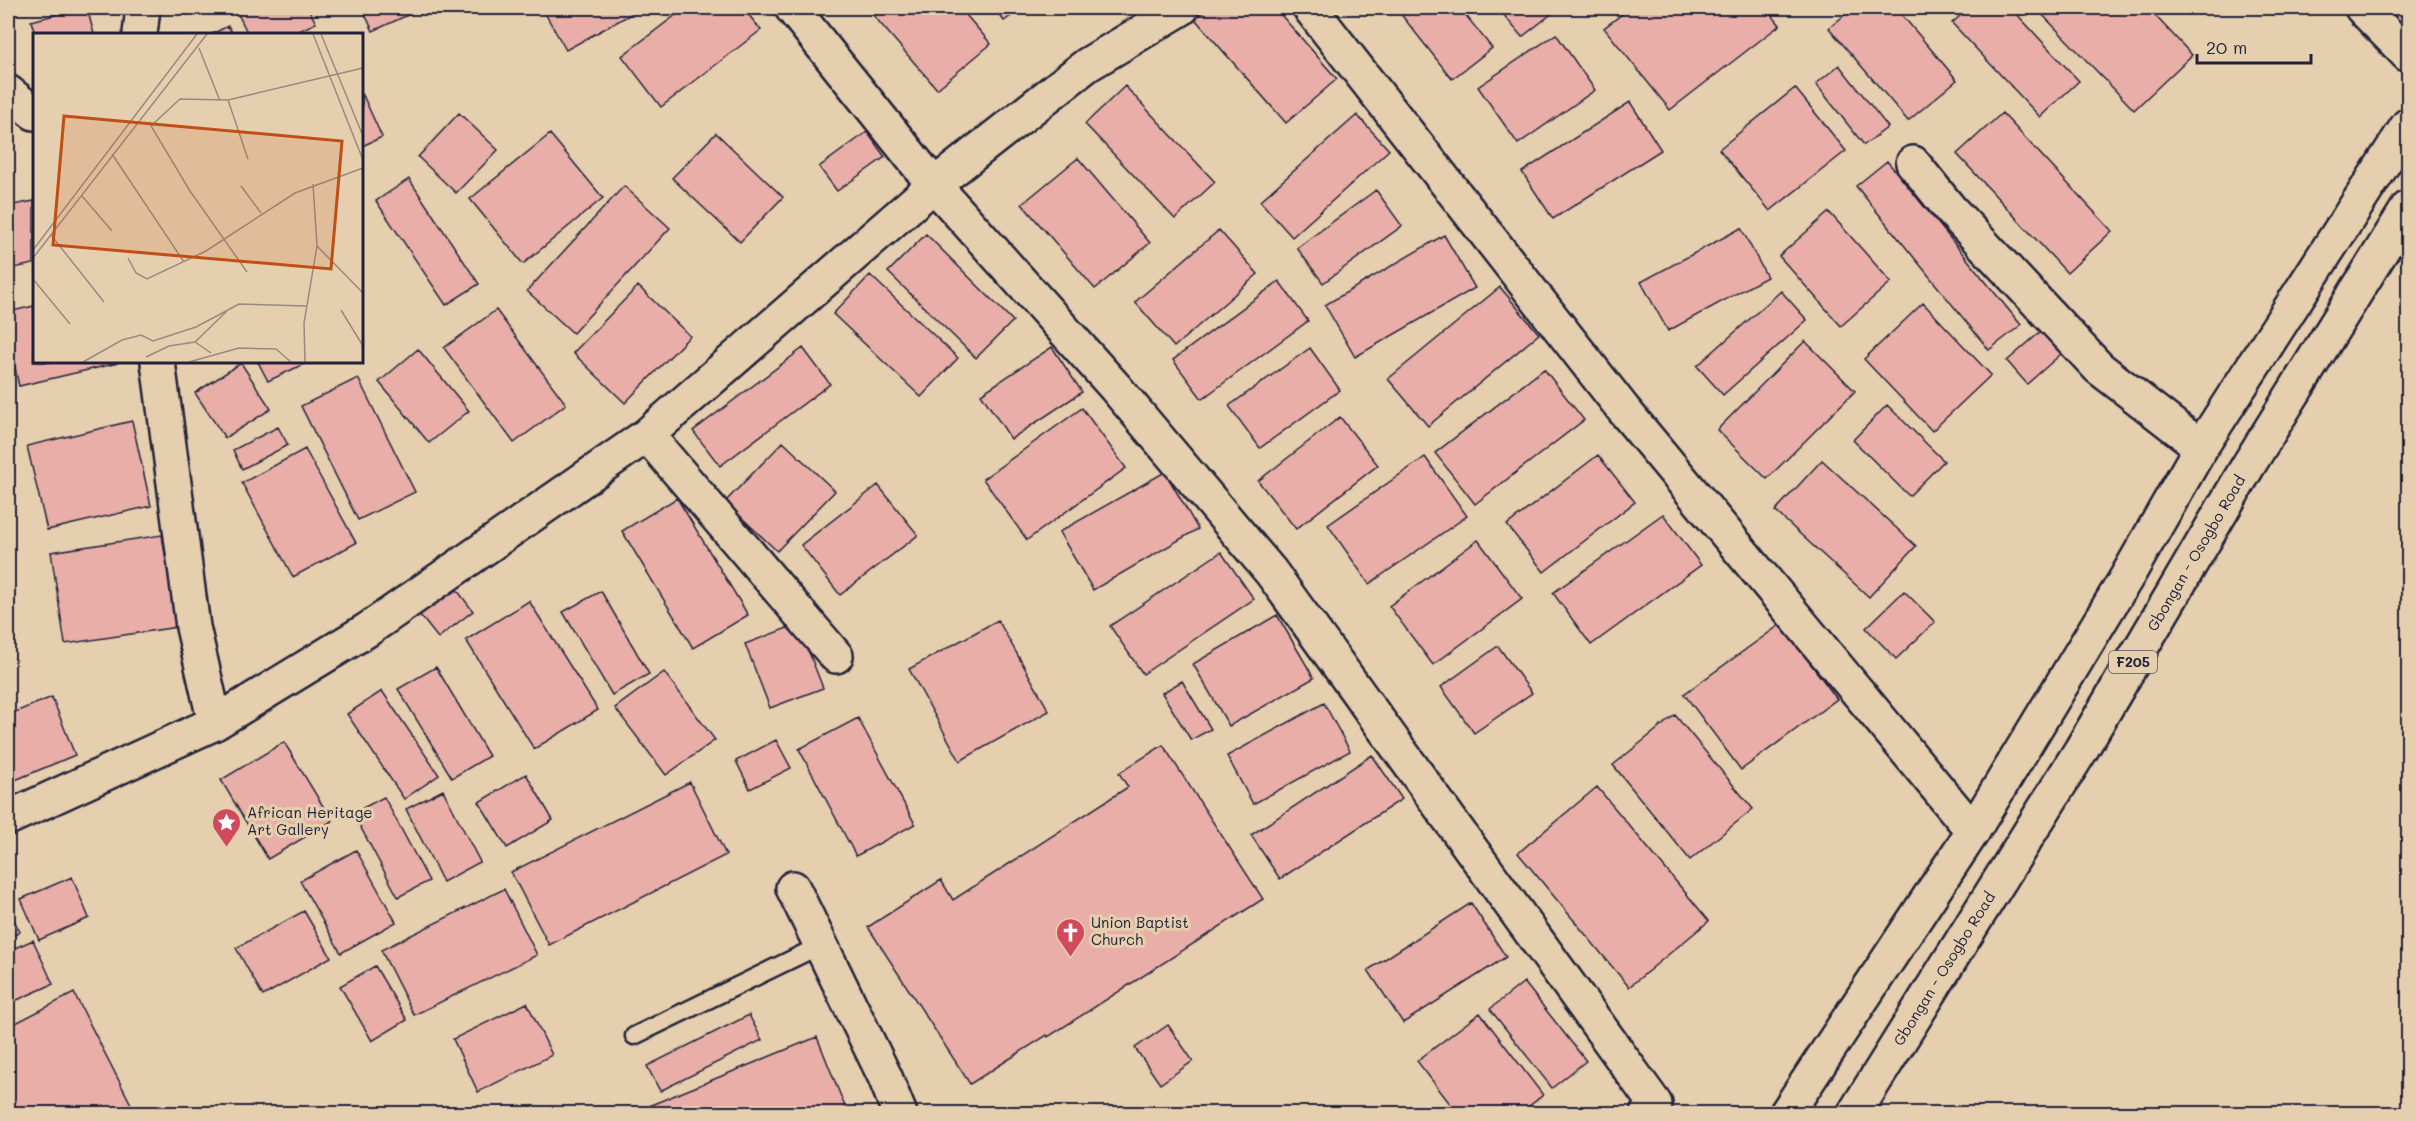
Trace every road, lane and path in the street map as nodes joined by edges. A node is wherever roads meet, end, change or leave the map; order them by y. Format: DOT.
graph roads {
  1 [pos="143,8"];
  2 [pos="792,8"];
  3 [pos="1182,8"];
  4 [pos="1310,8"];
  5 [pos="2362,8"];
  6 [pos="140,33"];
  7 [pos="2409,56"];
  8 [pos="8,92"];
  9 [pos="33,112"];
  10 [pos="2409,125"];
  11 [pos="1912,163"];
  12 [pos="934,185"];
  13 [pos="2409,208"];
  14 [pos="158,363"];
  15 [pos="647,435"];
  16 [pos="2201,447"];
  17 [pos="836,656"];
  18 [pos="215,723"];
  19 [pos="8,818"];
  20 [pos="1974,831"];
  21 [pos="793,888"];
  22 [pos="821,945"];
  23 [pos="634,1036"];
  24 [pos="1651,1108"];
  25 [pos="900,1113"];
  26 [pos="1786,1113"];
  27 [pos="1854,1113"];
  1 -- 6 [label="street"];
  2 -- 12 [label="street"];
  3 -- 12 [label="street"];
  4 -- 20 [label="street"];
  5 -- 7 [label="street"];
  8 -- 9 [label="street"];
  10 -- 16 [label="street"];
  11 -- 16 [label="street"];
  12 -- 15 [label="street"];
  12 -- 24 [label="street"];
  13 -- 27 [label="street, Gbongan - Osogbo Road / F205"];
  14 -- 18 [label="street"];
  15 -- 17 [label="street"];
  15 -- 18 [label="street"];
  16 -- 20 [label="street"];
  18 -- 19 [label="street"];
  20 -- 26 [label="street"];
  21 -- 22 [label="street"];
  22 -- 23 [label="lane"];
  22 -- 25 [label="street"];
}
